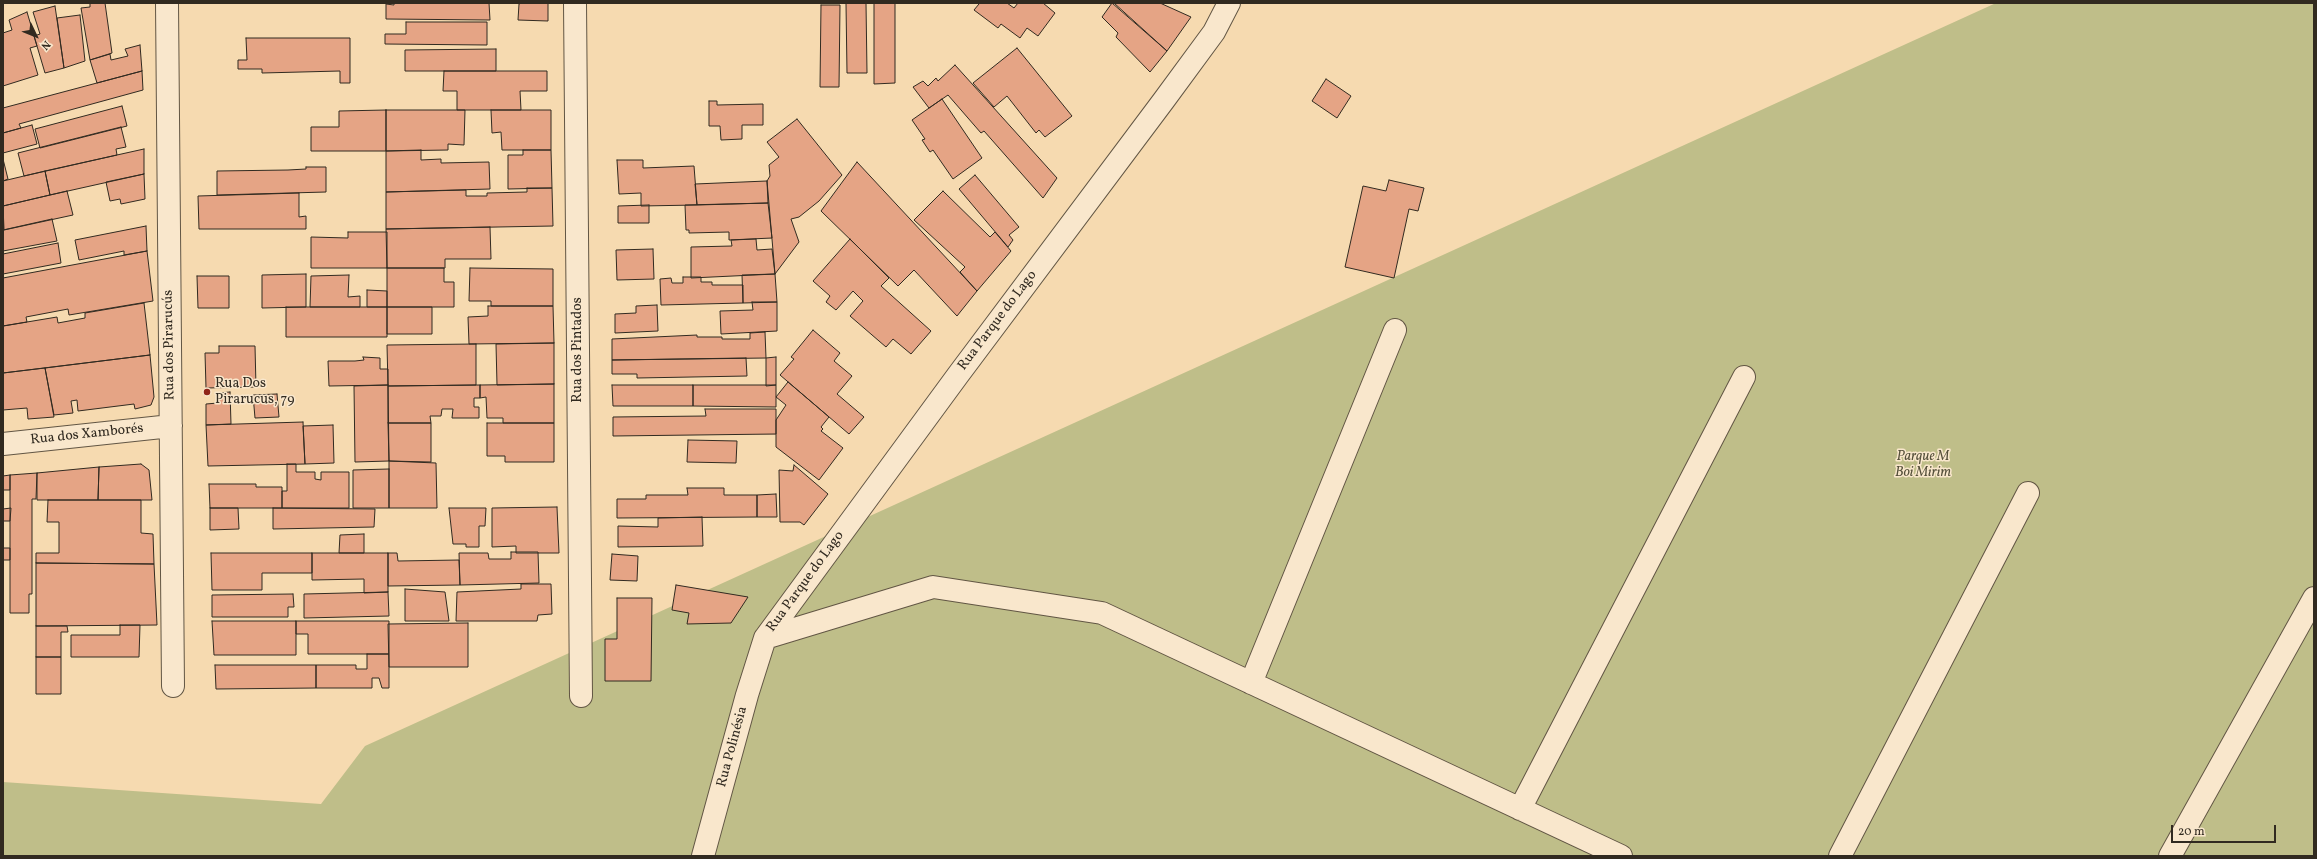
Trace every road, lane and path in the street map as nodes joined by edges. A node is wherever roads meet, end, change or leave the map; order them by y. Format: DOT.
graph roads {
  1 [pos="167,3"];
  2 [pos="575,3"];
  3 [pos="1229,3"];
  4 [pos="1395,330"];
  5 [pos="1744,377"];
  6 [pos="171,426"];
  7 [pos="3,444"];
  8 [pos="2028,493"];
  9 [pos="2314,598"];
  10 [pos="765,638"];
  11 [pos="1251,683"];
  12 [pos="173,686"];
  13 [pos="581,696"];
  14 [pos="1520,809"];
  15 [pos="703,856"];
  16 [pos="1621,856"];
  17 [pos="1840,856"];
  18 [pos="2170,856"];
  1 -- 6 [label="street, Rua dos Pirarucús"];
  2 -- 13 [label="street, Rua dos Pintados"];
  3 -- 10 [label="street, Rua Parque do Lago"];
  4 -- 11 [label="street"];
  5 -- 14 [label="street"];
  6 -- 7 [label="street, Rua dos Xamborés"];
  6 -- 12 [label="street, Rua dos Pirarucús"];
  8 -- 17 [label="street"];
  9 -- 18 [label="street"];
  10 -- 11 [label="street"];
  10 -- 15 [label="street, Rua Polinésia"];
  11 -- 14 [label="street"];
  14 -- 16 [label="street"];
}
